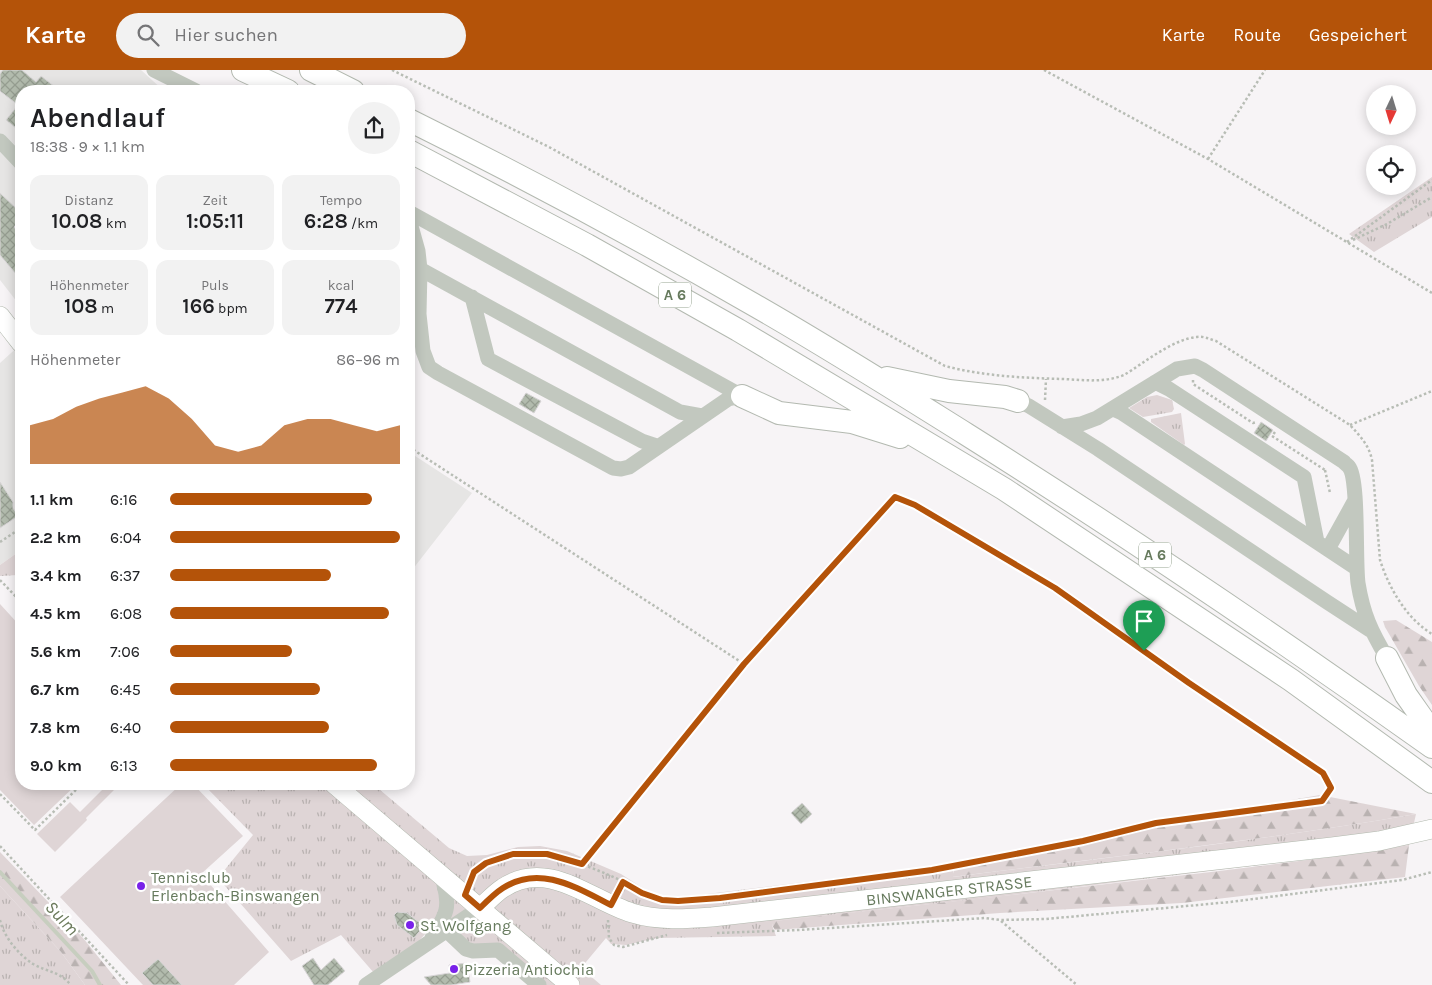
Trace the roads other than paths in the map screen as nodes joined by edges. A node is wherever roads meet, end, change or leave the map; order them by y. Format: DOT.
graph roads {
  1 [pos="154,70"];
  2 [pos="243,70"];
  3 [pos="310,70"];
  4 [pos="184,85"];
  5 [pos="275,85"];
  6 [pos="341,85"];
  7 [pos="415,123"];
  8 [pos="0,141"];
  9 [pos="415,154"];
  10 [pos="15,157"];
  11 [pos="415,215"];
  12 [pos="415,240"];
  13 [pos="415,263"];
  14 [pos="415,268"];
  15 [pos="415,276"];
  16 [pos="472,297"];
  17 [pos="0,316"];
  18 [pos="15,335"];
  19 [pos="871,374"];
  20 [pos="1155,382"];
  21 [pos="742,396"];
  22 [pos="1018,401"];
  23 [pos="1113,409"];
  24 [pos="702,416"];
  25 [pos="1062,427"];
  26 [pos="657,446"];
  27 [pos="937,448"];
  28 [pos="1354,502"];
  29 [pos="1322,545"];
  30 [pos="1356,568"];
  31 [pos="1370,630"];
  32 [pos="1387,658"];
  33 [pos="1432,732"];
  34 [pos="1432,747"];
  35 [pos="1432,782"];
  36 [pos="341,790"];
  37 [pos="1428,830"];
  38 [pos="448,881"];
  39 [pos="480,908"];
  40 [pos="447,931"];
  41 [pos="430,942"];
  42 [pos="366,985"];
  43 [pos="539,985"];
  44 [pos="570,985"];
  1 -- 4 [label="street"];
  2 -- 5 [label="highway"];
  3 -- 6 [label="highway"];
  7 -- 19 [label="highway, A 6"];
  8 -- 10 [label="street"];
  9 -- 27 [label="highway, A 6"];
  11 -- 21 [label="street"];
  12 -- 13 [label="street"];
  14 -- 16 [label="street"];
  15 -- 26 [label="street"];
  16 -- 24 [label="street"];
  16 -- 26 [label="street"];
  17 -- 18 [label="main road"];
  19 -- 22 [label="highway"];
  19 -- 34 [label="highway, A 6"];
  20 -- 23 [label="street"];
  20 -- 28 [label="street"];
  20 -- 29 [label="street"];
  21 -- 24 [label="street"];
  21 -- 27 [label="highway"];
  22 -- 25 [label="street"];
  23 -- 25 [label="street"];
  23 -- 29 [label="street"];
  24 -- 26 [label="street"];
  25 -- 31 [label="street"];
  27 -- 35 [label="highway, A 6"];
  28 -- 29 [label="street"];
  28 -- 30 [label="street"];
  29 -- 30 [label="street"];
  30 -- 31 [label="street"];
  31 -- 32 [label="street"];
  32 -- 33 [label="highway"];
  36 -- 38 [label="main road"];
  37 -- 39 [label="main road, BINSWANGER STRASSE"];
  38 -- 39 [label="main road"];
  38 -- 41 [label="street"];
  39 -- 40 [label="street"];
  39 -- 44 [label="main road"];
  40 -- 41 [label="street"];
  40 -- 43 [label="street"];
  41 -- 42 [label="street"];
}
